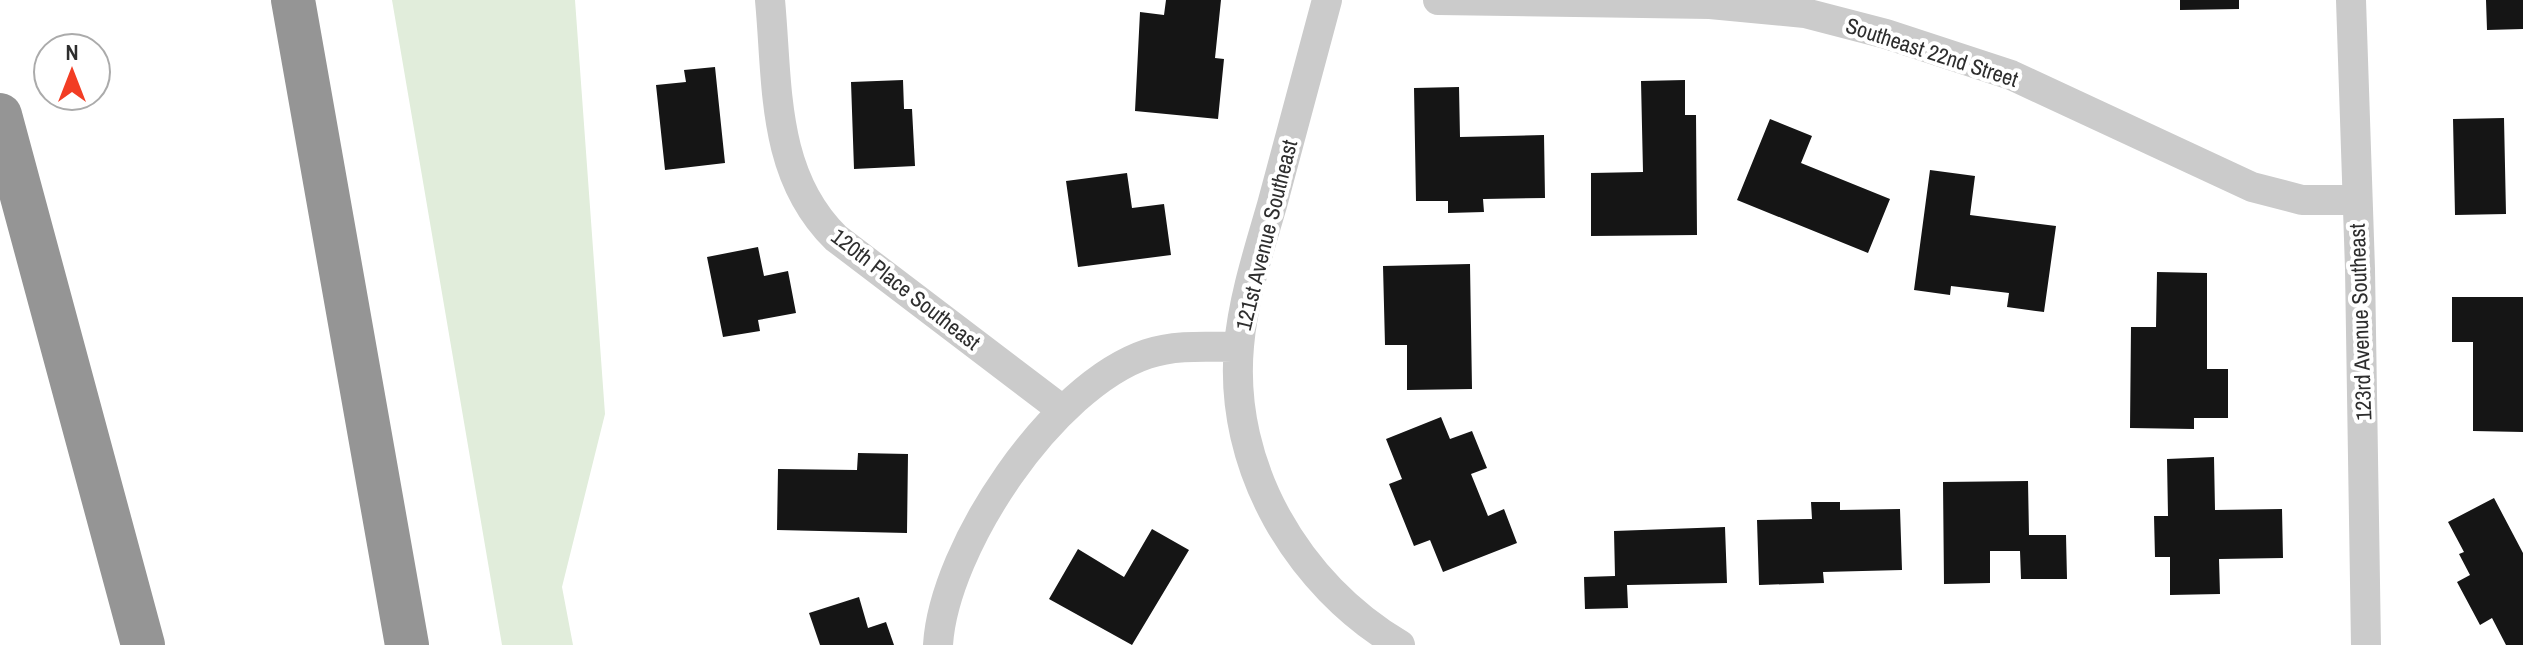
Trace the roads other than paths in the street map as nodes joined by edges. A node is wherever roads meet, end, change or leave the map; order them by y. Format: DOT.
graph roads {
  1 [pos="293,0"];
  2 [pos="770,0"];
  3 [pos="1327,0"];
  4 [pos="1438,0"];
  5 [pos="2351,0"];
  6 [pos="0,115"];
  7 [pos="2355,200"];
  8 [pos="1239,347"];
  9 [pos="1061,409"];
  10 [pos="143,645"];
  11 [pos="407,645"];
  12 [pos="938,645"];
  13 [pos="1400,645"];
  14 [pos="2366,645"];
  1 -- 11 [label="highway"];
  2 -- 9 [label="street, 120th Place Southeast"];
  3 -- 8 [label="street, 121st Avenue Southeast"];
  4 -- 7 [label="street, Southeast 22nd Street"];
  5 -- 7 [label="street, 123rd Avenue Southeast"];
  6 -- 10 [label="highway"];
  7 -- 14 [label="street, 123rd Avenue Southeast"];
  8 -- 9 [label="street, 121st Avenue Southeast"];
  8 -- 13 [label="street"];
  9 -- 12 [label="street, 121st Avenue Southeast"];
}
